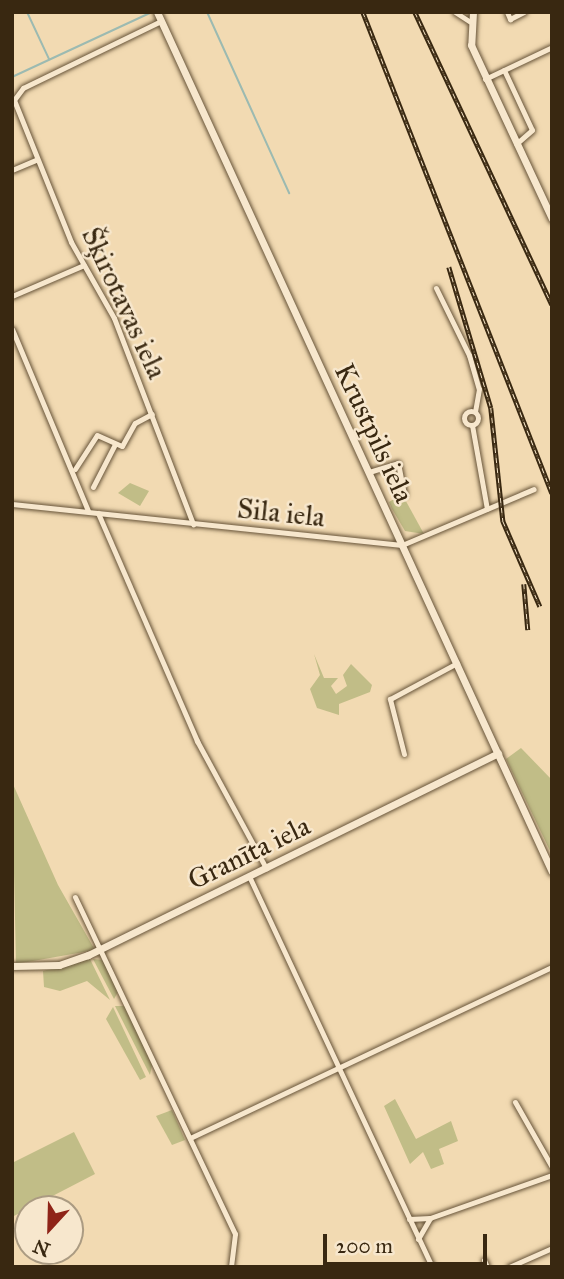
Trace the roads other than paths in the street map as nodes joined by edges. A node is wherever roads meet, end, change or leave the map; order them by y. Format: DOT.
graph roads {
  1 [pos="157,12"];
  2 [pos="455,12"];
  3 [pos="472,12"];
  4 [pos="507,12"];
  5 [pos="524,12"];
  6 [pos="469,21"];
  7 [pos="161,22"];
  8 [pos="552,47"];
  9 [pos="504,70"];
  10 [pos="485,79"];
  11 [pos="516,145"];
  12 [pos="36,160"];
  13 [pos="12,170"];
  14 [pos="549,206"];
  15 [pos="552,219"];
  16 [pos="84,265"];
  17 [pos="436,288"];
  18 [pos="12,296"];
  19 [pos="12,329"];
  20 [pos="475,412"];
  21 [pos="152,414"];
  22 [pos="472,425"];
  23 [pos="115,444"];
  24 [pos="75,469"];
  25 [pos="369,472"];
  26 [pos="93,487"];
  27 [pos="534,489"];
  28 [pos="404,494"];
  29 [pos="12,504"];
  30 [pos="487,509"];
  31 [pos="88,511"];
  32 [pos="98,513"];
  33 [pos="193,524"];
  34 [pos="402,545"];
  35 [pos="457,663"];
  36 [pos="498,753"];
  37 [pos="404,754"];
  38 [pos="266,868"];
  39 [pos="552,872"];
  40 [pos="249,876"];
  41 [pos="75,897"];
  42 [pos="101,950"];
  43 [pos="12,966"];
  44 [pos="552,967"];
  45 [pos="337,1069"];
  46 [pos="515,1102"];
  47 [pos="190,1139"];
  48 [pos="552,1167"];
  49 [pos="552,1175"];
  50 [pos="409,1219"];
  51 [pos="430,1219"];
  52 [pos="418,1239"];
  53 [pos="552,1248"];
  54 [pos="484,1260"];
  55 [pos="231,1267"];
  56 [pos="432,1267"];
  57 [pos="487,1267"];
  58 [pos="509,1267"];
  1 -- 7 [label="street, Krustpils iela"];
  2 -- 6 [label="street"];
  3 -- 6 [label="street"];
  4 -- 5 [label="street"];
  6 -- 10 [label="street"];
  7 -- 12 [label="street, Šķirotavas iela"];
  7 -- 25 [label="street, Krustpils iela"];
  8 -- 9 [label="street"];
  9 -- 10 [label="street"];
  9 -- 11 [label="street"];
  10 -- 11 [label="street"];
  11 -- 14 [label="street"];
  12 -- 13 [label="street"];
  12 -- 16 [label="street, Šķirotavas iela"];
  14 -- 15 [label="street"];
  16 -- 18 [label="street"];
  16 -- 21 [label="street, Šķirotavas iela"];
  17 -- 20 [label="street"];
  19 -- 24 [label="street"];
  20 -- 22 [label="street"];
  20 -- 22 [label="street"];
  21 -- 23 [label="street"];
  21 -- 33 [label="street, Šķirotavas iela"];
  22 -- 30 [label="street"];
  23 -- 24 [label="street"];
  23 -- 26 [label="street"];
  24 -- 31 [label="street"];
  25 -- 28 [label="street"];
  25 -- 34 [label="street, Krustpils iela"];
  27 -- 30 [label="street, Sila iela"];
  29 -- 31 [label="street, Sila iela"];
  30 -- 34 [label="street, Sila iela"];
  31 -- 32 [label="street, Sila iela"];
  32 -- 33 [label="street, Sila iela"];
  32 -- 38 [label="street"];
  33 -- 34 [label="street, Sila iela"];
  34 -- 35 [label="street, Krustpils iela"];
  35 -- 36 [label="street, Krustpils iela"];
  35 -- 37 [label="street"];
  36 -- 38 [label="street, Granīta iela"];
  36 -- 39 [label="street, Krustpils iela"];
  38 -- 40 [label="street, Granīta iela"];
  40 -- 42 [label="street, Granīta iela"];
  40 -- 45 [label="street"];
  41 -- 42 [label="street"];
  42 -- 43 [label="street, Granīta iela"];
  42 -- 47 [label="street"];
  44 -- 45 [label="street"];
  45 -- 47 [label="street"];
  45 -- 50 [label="street"];
  46 -- 48 [label="street"];
  47 -- 55 [label="street"];
  49 -- 51 [label="street"];
  50 -- 51 [label="street"];
  50 -- 52 [label="street"];
  51 -- 52 [label="street"];
  52 -- 56 [label="street"];
  53 -- 58 [label="street"];
  54 -- 57 [label="street"];
}
